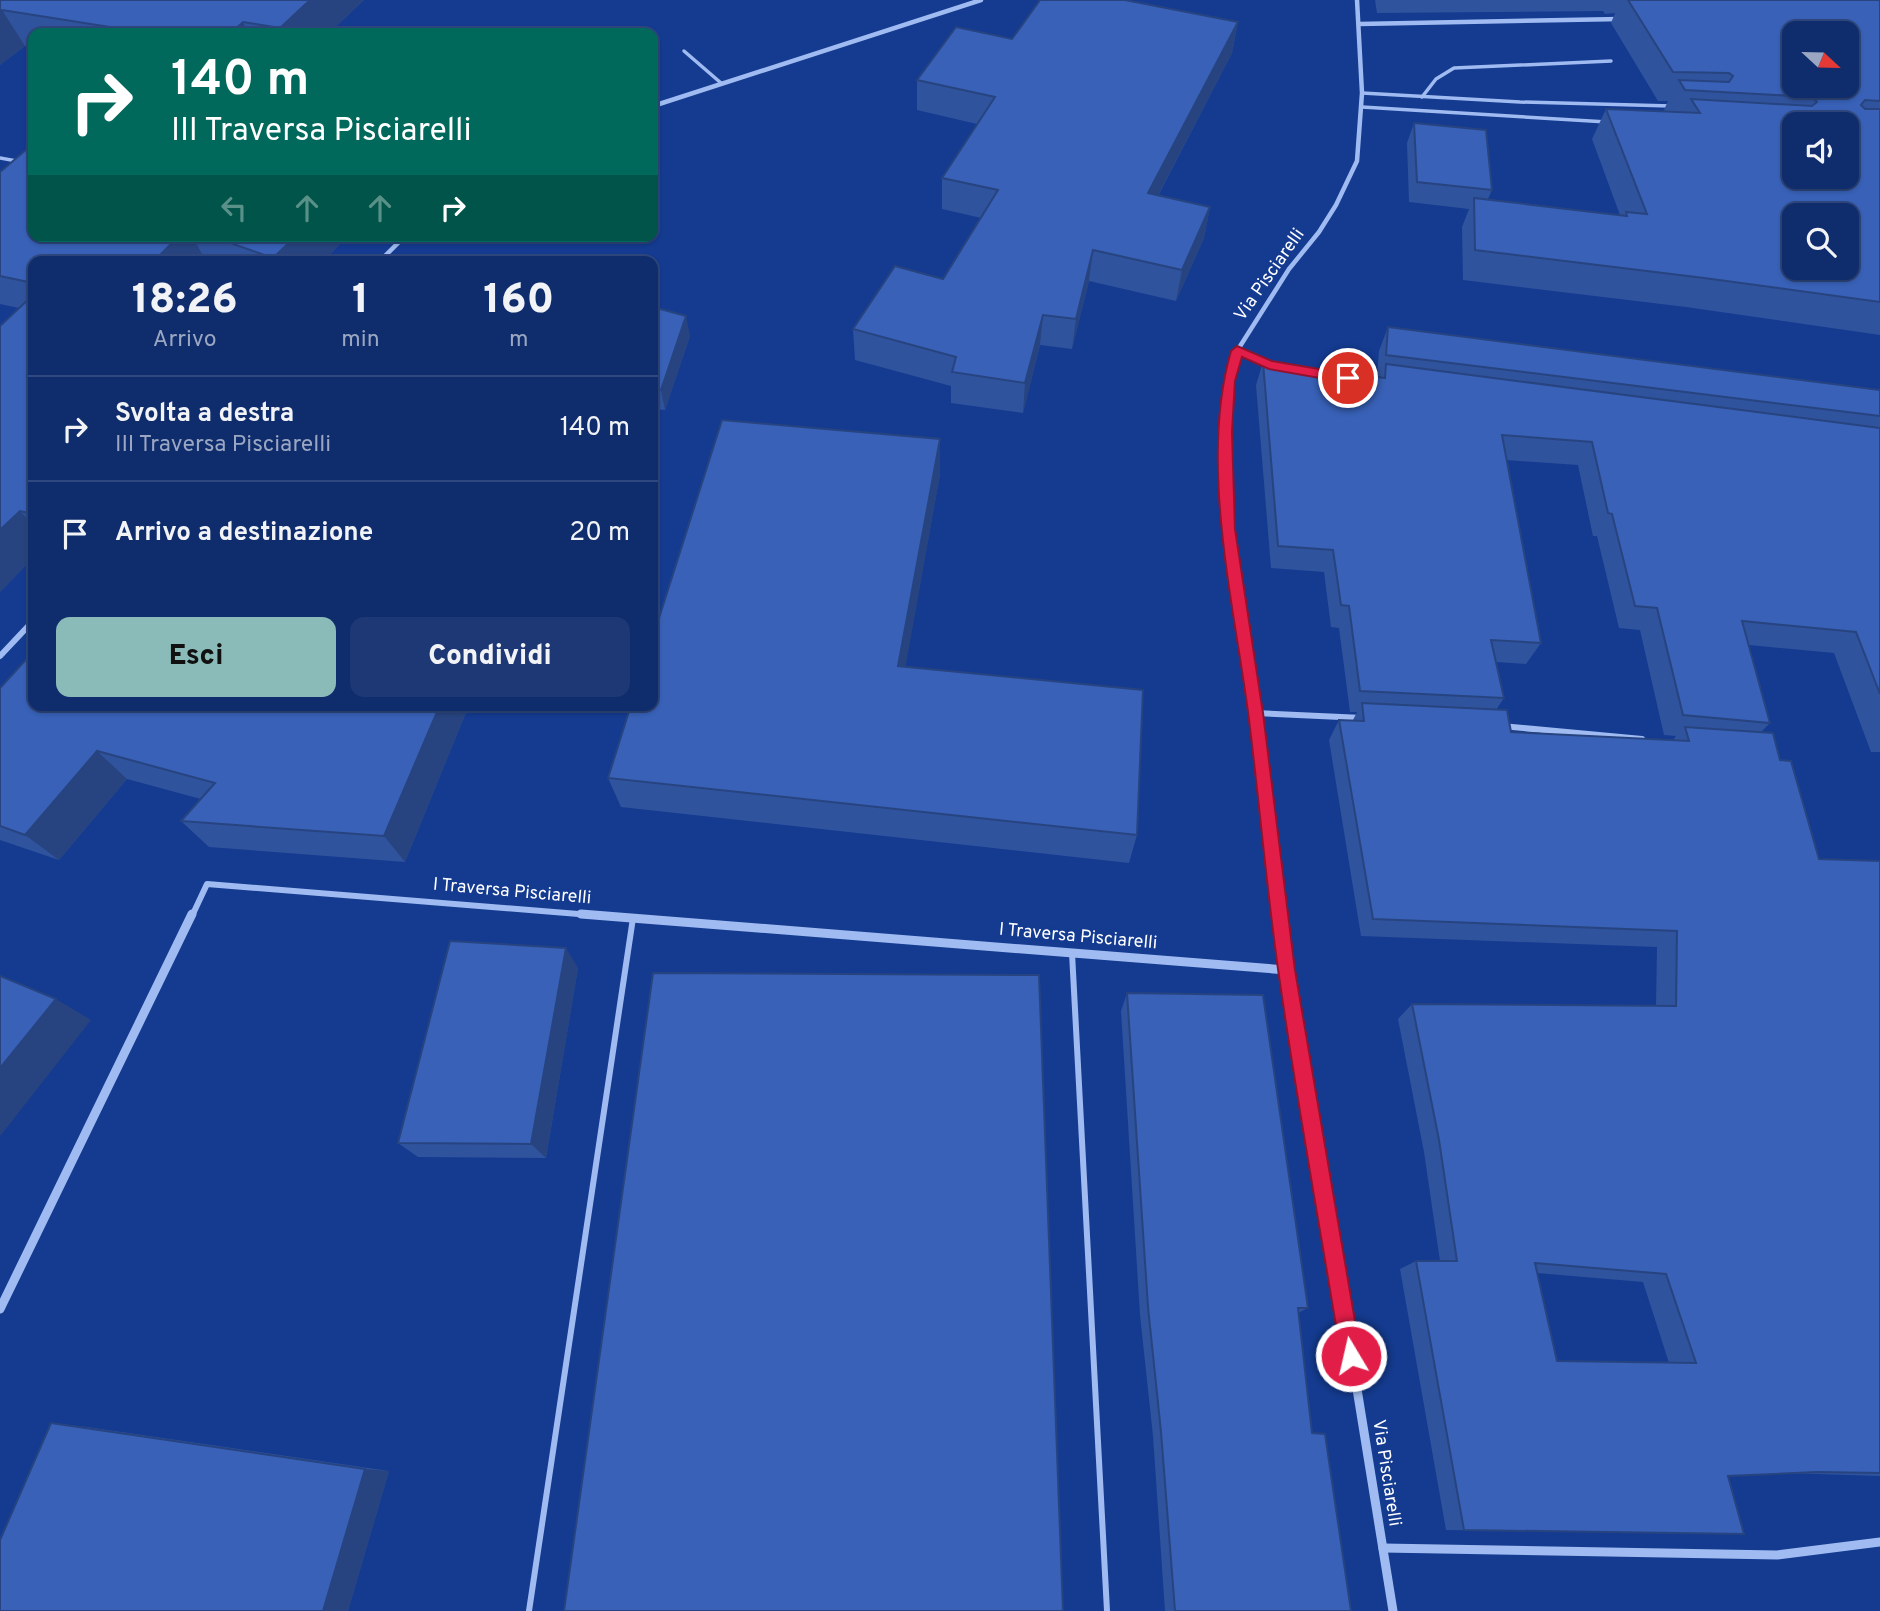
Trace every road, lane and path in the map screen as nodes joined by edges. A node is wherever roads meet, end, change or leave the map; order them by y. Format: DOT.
graph roads {
  1 [pos="981,0"];
  2 [pos="1357,0"];
  3 [pos="1630,19"];
  4 [pos="1359,24"];
  5 [pos="684,51"];
  6 [pos="1611,61"];
  7 [pos="721,83"];
  8 [pos="1362,93"];
  9 [pos="1422,97"];
  10 [pos="658,104"];
  11 [pos="1671,106"];
  12 [pos="1362,107"];
  13 [pos="1610,122"];
  14 [pos="0,158"];
  15 [pos="28,163"];
  16 [pos="399,242"];
  17 [pos="385,256"];
  18 [pos="1237,351"];
  19 [pos="1282,367"];
  20 [pos="28,626"];
  21 [pos="0,656"];
  22 [pos="1255,713"];
  23 [pos="1377,719"];
  24 [pos="1498,726"];
  25 [pos="1651,740"];
  26 [pos="634,918"];
  27 [pos="1072,953"];
  28 [pos="1287,970"];
  29 [pos="0,1309"];
  30 [pos="1880,1542"];
  31 [pos="1383,1548"];
  32 [pos="530,1611"];
  33 [pos="1107,1611"];
  34 [pos="1393,1611"];
  1 -- 7 [label="street"];
  2 -- 4 [label="street, Via Pisciarelli"];
  3 -- 4 [label="street"];
  4 -- 8 [label="street, Via Pisciarelli"];
  5 -- 7 [label="lane"];
  6 -- 9 [label="lane"];
  7 -- 10 [label="street"];
  8 -- 9 [label="lane"];
  8 -- 12 [label="street, Via Pisciarelli"];
  9 -- 11 [label="lane"];
  12 -- 13 [label="lane"];
  12 -- 18 [label="street, Via Pisciarelli"];
  14 -- 15 [label="lane"];
  16 -- 17 [label="street"];
  18 -- 19 [label="street"];
  18 -- 22 [label="street, Via Pisciarelli"];
  20 -- 21 [label="street"];
  22 -- 23 [label="street"];
  22 -- 28 [label="street, Via Pisciarelli"];
  24 -- 25 [label="street"];
  26 -- 27 [label="street, I Traversa Pisciarelli"];
  26 -- 29 [label="street, I Traversa Pisciarelli"];
  26 -- 32 [label="lane"];
  27 -- 28 [label="street, I Traversa Pisciarelli"];
  27 -- 33 [label="lane"];
  28 -- 31 [label="street, Via Pisciarelli"];
  30 -- 31 [label="street"];
  31 -- 34 [label="street, Via Pisciarelli"];
}
